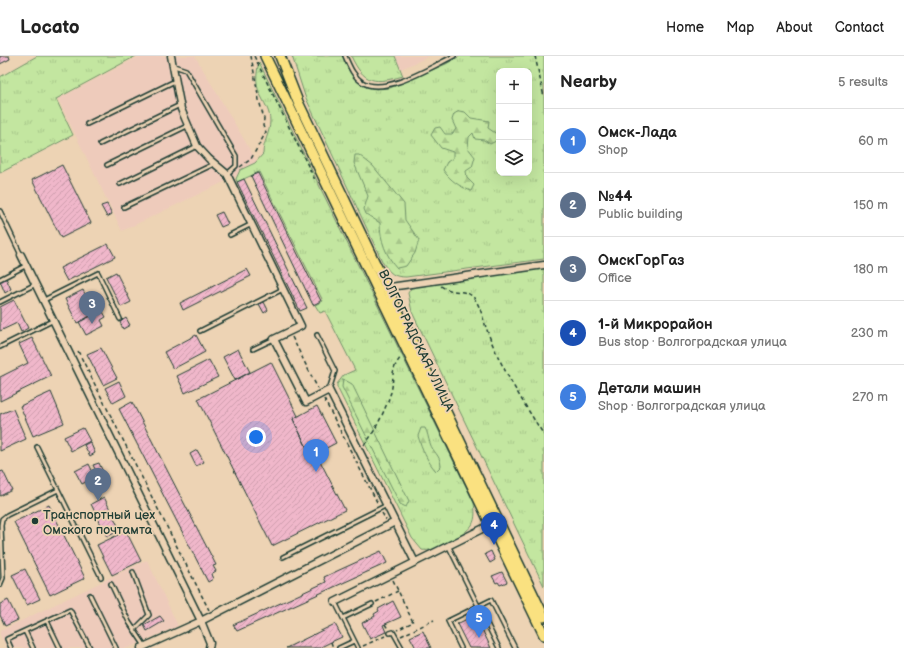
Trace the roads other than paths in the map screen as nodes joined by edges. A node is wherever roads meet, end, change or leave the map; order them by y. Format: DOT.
graph roads {
  1 [pos="171,56"];
  2 [pos="265,56"];
  3 [pos="280,56"];
  4 [pos="345,56"];
  5 [pos="454,56"];
  6 [pos="174,66"];
  7 [pos="175,81"];
  8 [pos="180,105"];
  9 [pos="87,124"];
  10 [pos="187,126"];
  11 [pos="100,144"];
  12 [pos="197,146"];
  13 [pos="214,164"];
  14 [pos="107,165"];
  15 [pos="227,174"];
  16 [pos="120,184"];
  17 [pos="124,207"];
  18 [pos="0,211"];
  19 [pos="250,225"];
  20 [pos="230,235"];
  21 [pos="22,255"];
  22 [pos="544,264"];
  23 [pos="27,265"];
  24 [pos="0,279"];
  25 [pos="36,284"];
  26 [pos="382,288"];
  27 [pos="283,289"];
  28 [pos="44,300"];
  29 [pos="0,302"];
  30 [pos="120,319"];
  31 [pos="54,320"];
  32 [pos="200,331"];
  33 [pos="317,335"];
  34 [pos="274,339"];
  35 [pos="0,347"];
  36 [pos="253,349"];
  37 [pos="329,390"];
  38 [pos="37,447"];
  39 [pos="58,490"];
  40 [pos="387,505"];
  41 [pos="395,522"];
  42 [pos="490,525"];
  43 [pos="449,547"];
  44 [pos="283,557"];
  45 [pos="415,562"];
  46 [pos="133,572"];
  47 [pos="101,577"];
  48 [pos="112,584"];
  49 [pos="0,585"];
  50 [pos="90,595"];
  51 [pos="335,602"];
  52 [pos="372,604"];
  53 [pos="478,606"];
  54 [pos="544,617"];
  55 [pos="343,618"];
  56 [pos="47,621"];
  57 [pos="201,621"];
  58 [pos="135,629"];
  59 [pos="25,631"];
  60 [pos="392,632"];
  61 [pos="544,635"];
  62 [pos="354,641"];
  63 [pos="145,647"];
  64 [pos="11,648"];
  65 [pos="33,648"];
  66 [pos="60,648"];
  67 [pos="90,648"];
  68 [pos="116,648"];
  69 [pos="209,648"];
  70 [pos="340,648"];
  71 [pos="359,648"];
  72 [pos="402,648"];
  73 [pos="461,648"];
  74 [pos="499,648"];
  75 [pos="515,648"];
  1 -- 6 [label="street"];
  2 -- 26 [label="main road, ВОЛГОГРАДСКАЯ УЛИЦА"];
  3 -- 26 [label="main road, ВОЛГОГРАДСКАЯ УЛИЦА"];
  4 -- 5 [label="lane"];
  6 -- 7 [label="street"];
  6 -- 15 [label="lane"];
  7 -- 8 [label="street"];
  7 -- 9 [label="lane"];
  8 -- 10 [label="street"];
  8 -- 11 [label="lane"];
  10 -- 12 [label="street"];
  10 -- 14 [label="lane"];
  12 -- 13 [label="street"];
  12 -- 16 [label="lane"];
  13 -- 15 [label="street"];
  13 -- 17 [label="lane"];
  15 -- 19 [label="street"];
  18 -- 21 [label="lane"];
  19 -- 20 [label="lane"];
  19 -- 27 [label="street"];
  21 -- 23 [label="street"];
  22 -- 26 [label="street"];
  23 -- 24 [label="lane"];
  23 -- 25 [label="street"];
  25 -- 28 [label="street"];
  25 -- 29 [label="lane"];
  26 -- 42 [label="main road, ВОЛГОГРАДСКАЯ УЛИЦА"];
  26 -- 54 [label="main road, ВОЛГОГРАДСКАЯ УЛИЦА"];
  27 -- 32 [label="lane"];
  27 -- 34 [label="street"];
  28 -- 30 [label="lane"];
  28 -- 31 [label="street"];
  31 -- 35 [label="lane"];
  31 -- 57 [label="street"];
  33 -- 37 [label="lane"];
  34 -- 36 [label="lane"];
  34 -- 37 [label="street"];
  37 -- 40 [label="street"];
  38 -- 39 [label="lane"];
  39 -- 47 [label="lane"];
  39 -- 49 [label="lane"];
  40 -- 41 [label="street"];
  40 -- 44 [label="lane"];
  41 -- 45 [label="street"];
  41 -- 57 [label="street"];
  42 -- 43 [label="street"];
  42 -- 61 [label="main road, ВОЛГОГРАДСКАЯ УЛИЦА"];
  43 -- 45 [label="street"];
  43 -- 53 [label="lane"];
  45 -- 51 [label="street"];
  46 -- 58 [label="lane"];
  48 -- 58 [label="lane"];
  50 -- 68 [label="lane"];
  51 -- 55 [label="lane"];
  52 -- 55 [label="lane"];
  53 -- 73 [label="lane"];
  53 -- 74 [label="lane"];
  53 -- 75 [label="lane"];
  55 -- 62 [label="lane"];
  56 -- 59 [label="lane"];
  56 -- 66 [label="lane"];
  56 -- 67 [label="lane"];
  57 -- 63 [label="street"];
  57 -- 69 [label="street"];
  58 -- 63 [label="lane"];
  59 -- 64 [label="lane"];
  59 -- 65 [label="lane"];
  60 -- 72 [label="lane"];
  62 -- 70 [label="lane"];
  62 -- 71 [label="lane"];
}
